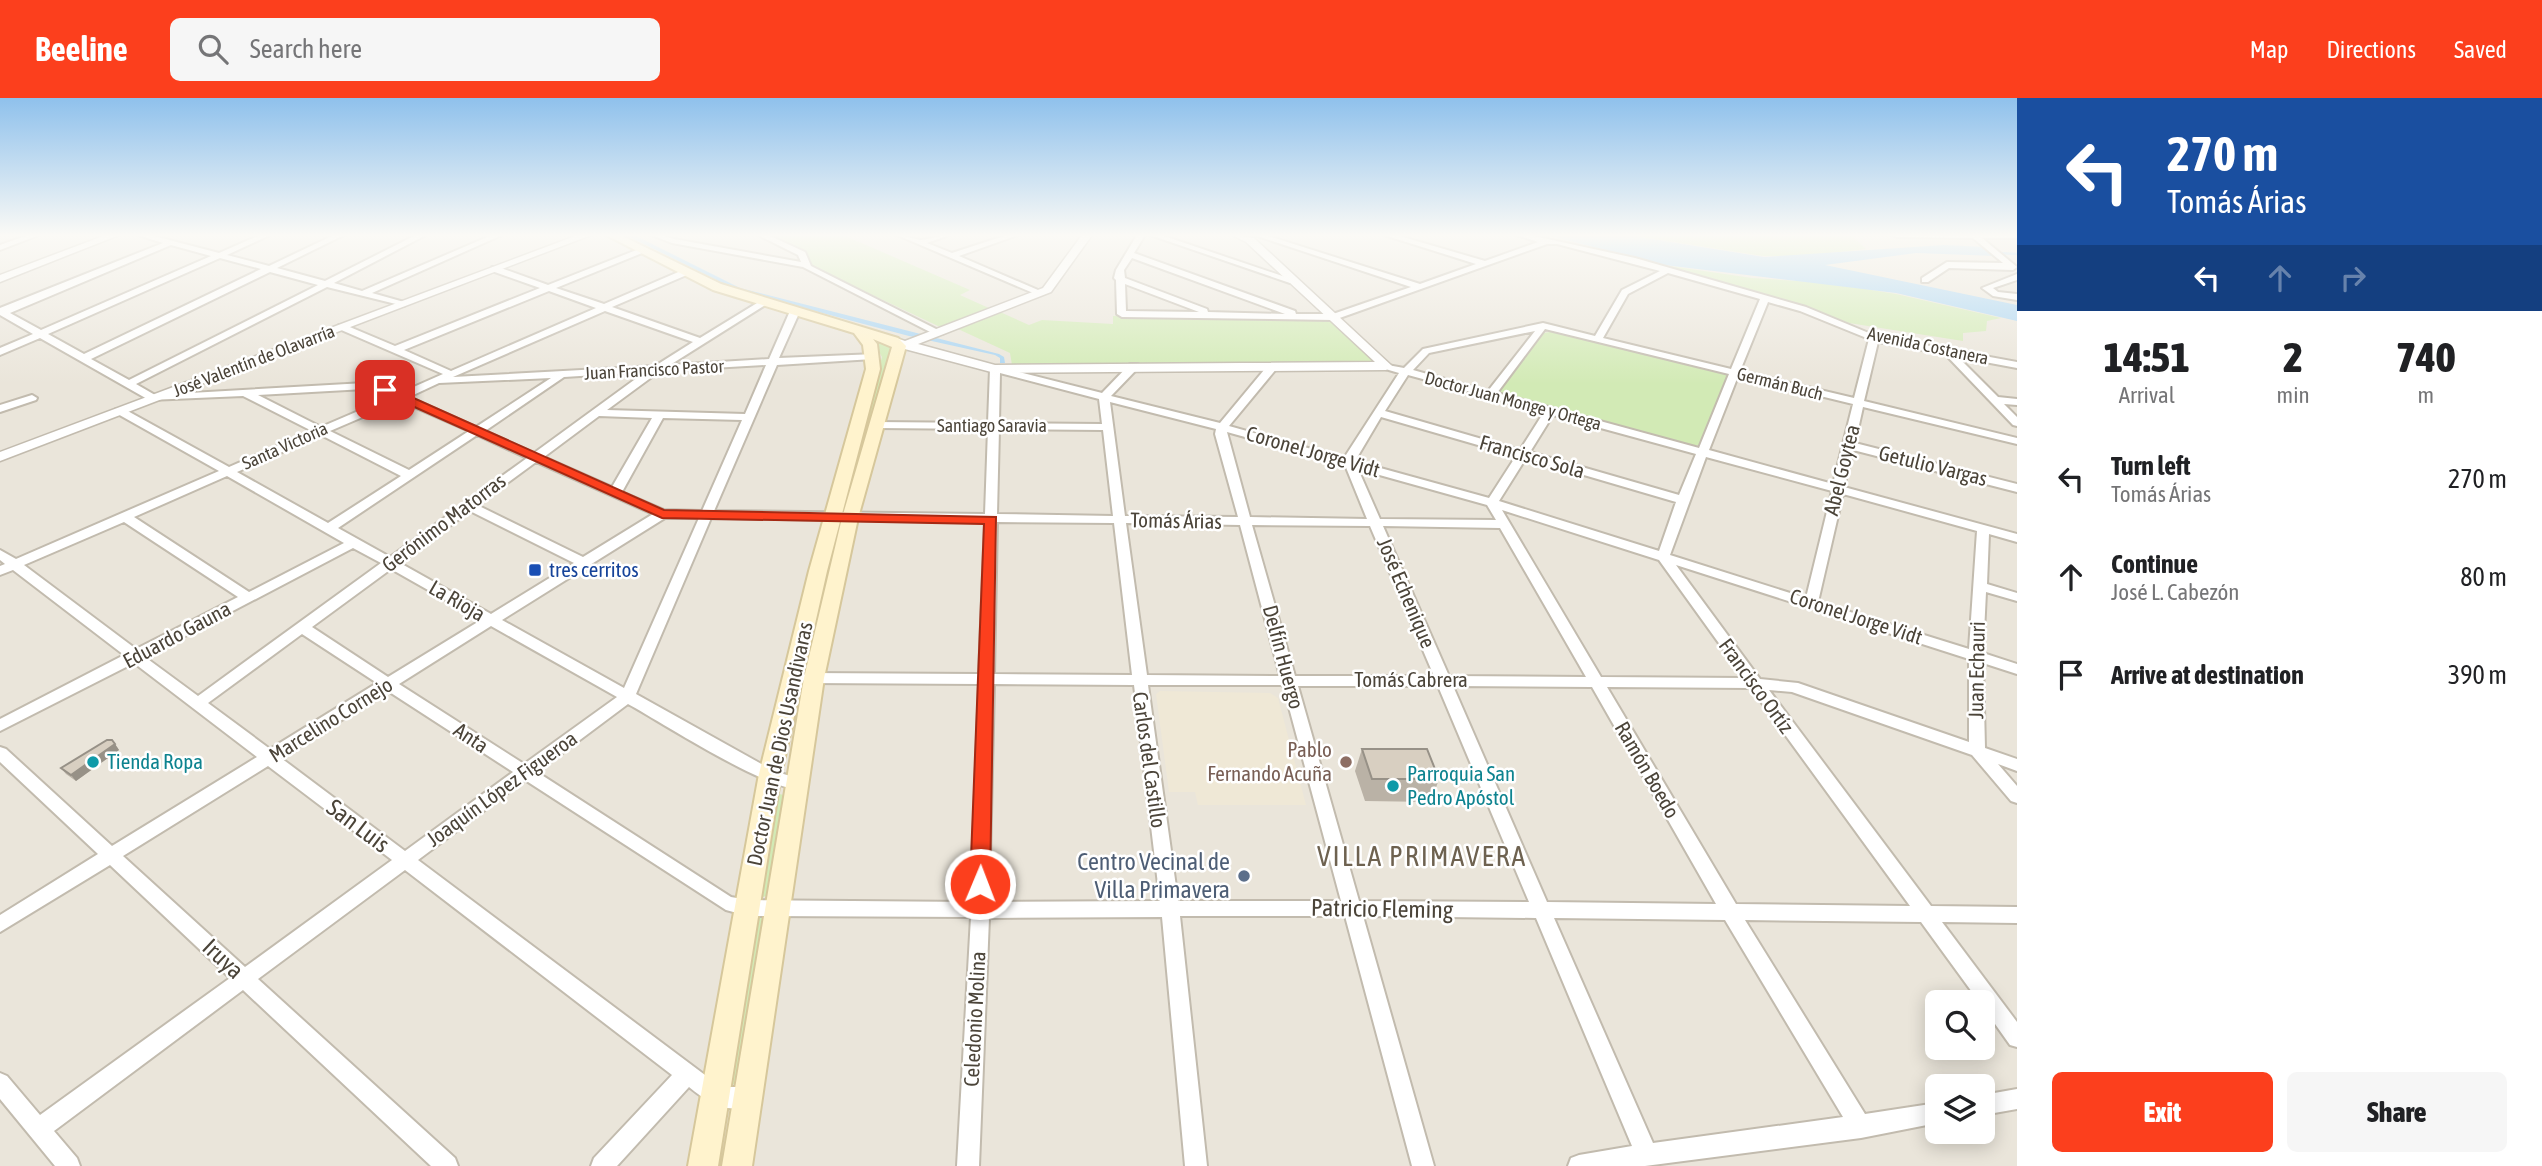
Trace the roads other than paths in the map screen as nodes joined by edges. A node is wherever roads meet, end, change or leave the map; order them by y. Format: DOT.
graph roads {
  1 [pos="68,285"];
  2 [pos="152,285"];
  3 [pos="236,285"];
  4 [pos="328,285"];
  5 [pos="333,285"];
  6 [pos="384,285"];
  7 [pos="452,285"];
  8 [pos="543,285"];
  9 [pos="554,285"];
  10 [pos="656,285"];
  11 [pos="713,285"];
  12 [pos="841,285"];
  13 [pos="1021,285"];
  14 [pos="1053,285"];
  15 [pos="1119,285"];
  16 [pos="1136,285"];
  17 [pos="1214,285"];
  18 [pos="1297,285"];
  19 [pos="1414,285"];
  20 [pos="1421,285"];
  21 [pos="1639,285"];
  22 [pos="1710,285"];
  23 [pos="1995,285"];
  24 [pos="1418,286"];
  25 [pos="549,287"];
  26 [pos="365,293"];
  27 [pos="1041,293"];
  28 [pos="2017,297"];
  29 [pos="1764,300"];
  30 [pos="765,302"];
  31 [pos="401,304"];
  32 [pos="604,307"];
  33 [pos="795,311"];
  34 [pos="1,312"];
  35 [pos="1216,315"];
  36 [pos="1303,317"];
  37 [pos="1334,317"];
  38 [pos="1543,326"];
  39 [pos="342,327"];
  40 [pos="859,331"];
  41 [pos="41,334"];
  42 [pos="930,336"];
  43 [pos="1874,338"];
  44 [pos="1598,339"];
  45 [pos="699,341"];
  46 [pos="897,346"];
  47 [pos="395,350"];
  48 [pos="872,351"];
  49 [pos="1947,351"];
  50 [pos="0,352"];
  51 [pos="84,358"];
  52 [pos="773,363"];
  53 [pos="2017,365"];
  54 [pos="1134,366"];
  55 [pos="1273,366"];
  56 [pos="1386,366"];
  57 [pos="995,369"];
  58 [pos="655,370"];
  59 [pos="1405,373"];
  60 [pos="1735,373"];
  61 [pos="451,374"];
  62 [pos="561,375"];
  63 [pos="434,382"];
  64 [pos="129,384"];
  65 [pos="244,393"];
  66 [pos="1490,395"];
  67 [pos="401,396"];
  68 [pos="1104,397"];
  69 [pos="32,398"];
  70 [pos="153,398"];
  71 [pos="1995,400"];
  72 [pos="2017,402"];
  73 [pos="1858,403"];
  74 [pos="0,410"];
  75 [pos="120,411"];
  76 [pos="1550,411"];
  77 [pos="595,413"];
  78 [pos="1380,413"];
  79 [pos="659,415"];
  80 [pos="750,417"];
  81 [pos="2017,423"];
  82 [pos="876,425"];
  83 [pos="995,426"];
  84 [pos="1107,427"];
  85 [pos="1222,427"];
  86 [pos="321,430"];
  87 [pos="478,431"];
  88 [pos="2017,441"];
  89 [pos="1848,445"];
  90 [pos="1703,453"];
  91 [pos="1523,454"];
  92 [pos="0,457"];
  93 [pos="535,457"];
  94 [pos="1349,462"];
  95 [pos="230,471"];
  96 [pos="409,475"];
  97 [pos="2017,488"];
  98 [pos="1837,489"];
  99 [pos="615,493"];
  100 [pos="1683,500"];
  101 [pos="1492,503"];
  102 [pos="467,505"];
  103 [pos="662,514"];
  104 [pos="707,516"];
  105 [pos="125,517"];
  106 [pos="841,518"];
  107 [pos="991,520"];
  108 [pos="1120,520"];
  109 [pos="1247,522"];
  110 [pos="1376,523"];
  111 [pos="1502,524"];
  112 [pos="329,528"];
  113 [pos="1983,529"];
  114 [pos="2017,538"];
  115 [pos="354,544"];
  116 [pos="1662,557"];
  117 [pos="5,563"];
  118 [pos="391,563"];
  119 [pos="584,563"];
  120 [pos="1980,586"];
  121 [pos="2017,597"];
  122 [pos="248,598"];
  123 [pos="1811,603"];
  124 [pos="491,621"];
  125 [pos="303,628"];
  126 [pos="1976,656"];
  127 [pos="134,658"];
  128 [pos="2017,669"];
  129 [pos="803,678"];
  130 [pos="985,679"];
  131 [pos="1139,679"];
  132 [pos="1289,680"];
  133 [pos="1444,680"];
  134 [pos="1596,682"];
  135 [pos="389,683"];
  136 [pos="1754,683"];
  137 [pos="627,697"];
  138 [pos="197,704"];
  139 [pos="0,726"];
  140 [pos="1977,751"];
  141 [pos="0,753"];
  142 [pos="269,758"];
  143 [pos="2017,765"];
  144 [pos="524,774"];
  145 [pos="769,776"];
  146 [pos="797,784"];
  147 [pos="2017,797"];
  148 [pos="111,855"];
  149 [pos="404,861"];
  150 [pos="777,907"];
  151 [pos="748,908"];
  152 [pos="1352,908"];
  153 [pos="1170,909"];
  154 [pos="979,910"];
  155 [pos="1541,911"];
  156 [pos="1731,913"];
  157 [pos="1925,913"];
  158 [pos="2017,915"];
  159 [pos="0,924"];
  160 [pos="245,979"];
  161 [pos="2017,1038"];
  162 [pos="688,1074"];
  163 [pos="0,1083"];
  164 [pos="718,1097"];
  165 [pos="748,1097"];
  166 [pos="2017,1099"];
  167 [pos="1995,1103"];
  168 [pos="1925,1115"];
  169 [pos="1861,1127"];
  170 [pos="38,1130"];
  171 [pos="1646,1153"];
  172 [pos="68,1166"];
  173 [pos="447,1166"];
  174 [pos="602,1166"];
  175 [pos="703,1166"];
  176 [pos="737,1166"];
  177 [pos="968,1166"];
  178 [pos="1196,1166"];
  179 [pos="1423,1166"];
  180 [pos="1579,1166"];
  1 -- 34 [label="street"];
  2 -- 41 [label="street"];
  3 -- 51 [label="street"];
  4 -- 64 [label="street"];
  5 -- 26 [label="street"];
  6 -- 26 [label="street"];
  7 -- 31 [label="street, José Valentín de Olavarría"];
  8 -- 25 [label="street"];
  9 -- 25 [label="street"];
  10 -- 32 [label="street, Santa Victoria"];
  11 -- 30 [label="main road, Coronel Jorge Vidt"];
  12 -- 42 [label="street"];
  13 -- 27 [label="street"];
  14 -- 27 [label="street"];
  15 -- 35 [label="street"];
  16 -- 35 [label="street"];
  17 -- 36 [label="street"];
  18 -- 37 [label="street"];
  19 -- 24 [label="street"];
  20 -- 24 [label="street"];
  21 -- 44 [label="street"];
  22 -- 29 [label="street, Avenida Costanera"];
  23 -- 28 [label="street"];
  24 -- 37 [label="street"];
  25 -- 32 [label="street"];
  25 -- 47 [label="street"];
  26 -- 31 [label="street"];
  27 -- 42 [label="street"];
  29 -- 43 [label="street, Avenida Costanera"];
  29 -- 60 [label="street"];
  30 -- 33 [label="main road, Coronel Jorge Vidt"];
  30 -- 45 [label="street, Gerónimo Matorras"];
  31 -- 39 [label="street, José Valentín de Olavarría"];
  32 -- 45 [label="street"];
  32 -- 61 [label="street, Santa Victoria"];
  33 -- 40 [label="main road, Coronel Jorge Vidt"];
  33 -- 52 [label="street, Joaquín López Figueroa"];
  34 -- 41 [label="street"];
  35 -- 36 [label="street"];
  36 -- 37 [label="street"];
  37 -- 56 [label="street"];
  38 -- 44 [label="street, Germán Buch"];
  38 -- 59 [label="street"];
  38 -- 66 [label="street"];
  39 -- 47 [label="street"];
  39 -- 70 [label="street, José Valentín de Olavarría"];
  40 -- 46 [label="main road, Coronel Jorge Vidt"];
  40 -- 48 [label="main road"];
  41 -- 50 [label="street"];
  41 -- 51 [label="street"];
  42 -- 46 [label="street"];
  43 -- 49 [label="street, Avenida Costanera"];
  43 -- 73 [label="street, Abel Goytea"];
  44 -- 60 [label="street, Germán Buch"];
  45 -- 58 [label="street, Gerónimo Matorras"];
  46 -- 48 [label="main road"];
  46 -- 57 [label="street, Coronel Jorge Vidt"];
  46 -- 82 [label="main road, Doctor Juan de Dios Usandivaras"];
  47 -- 61 [label="street"];
  48 -- 52 [label="street, Juan Francisco Pastor"];
  48 -- 106 [label="main road, Doctor Juan de Dios Usandivaras"];
  49 -- 53 [label="street, Avenida Costanera"];
  49 -- 71 [label="street"];
  51 -- 64 [label="street"];
  52 -- 58 [label="street, Juan Francisco Pastor"];
  52 -- 80 [label="street, Joaquín López Figueroa"];
  54 -- 55 [label="street, Doctor Juan Monge y Ortega"];
  54 -- 57 [label="street, Doctor Juan Monge y Ortega"];
  54 -- 68 [label="street"];
  55 -- 56 [label="street, Doctor Juan Monge y Ortega"];
  55 -- 85 [label="street"];
  56 -- 59 [label="street, Doctor Juan Monge y Ortega"];
  57 -- 68 [label="street, Coronel Jorge Vidt"];
  57 -- 83 [label="street, Celedonio Molina"];
  58 -- 62 [label="street, Juan Francisco Pastor"];
  58 -- 77 [label="street, Gerónimo Matorras"];
  59 -- 66 [label="street, Doctor Juan Monge y Ortega"];
  59 -- 78 [label="street"];
  60 -- 73 [label="street, Germán Buch"];
  60 -- 90 [label="street"];
  61 -- 63 [label="street, Santa Victoria"];
  62 -- 63 [label="street, Juan Francisco Pastor"];
  62 -- 87 [label="street"];
  63 -- 67 [label="street, Santa Victoria"];
  64 -- 70 [label="street"];
  65 -- 67 [label="street"];
  65 -- 70 [label="street"];
  65 -- 86 [label="street"];
  66 -- 76 [label="street, Doctor Juan Monge y Ortega"];
  67 -- 86 [label="street, Santa Victoria"];
  67 -- 87 [label="street"];
  68 -- 84 [label="street, Carlos del Castillo"];
  68 -- 85 [label="street, Coronel Jorge Vidt"];
  69 -- 74 [label="street"];
  70 -- 75 [label="street, José Valentín de Olavarría"];
  71 -- 72 [label="street"];
  71 -- 81 [label="street"];
  73 -- 88 [label="street, Germán Buch"];
  73 -- 89 [label="street, Abel Goytea"];
  75 -- 92 [label="street, José Valentín de Olavarría"];
  75 -- 95 [label="street, La Rioja"];
  76 -- 90 [label="street, Doctor Juan Monge y Ortega"];
  76 -- 91 [label="street"];
  77 -- 79 [label="street"];
  77 -- 93 [label="street, Gerónimo Matorras"];
  78 -- 91 [label="street, Francisco Sola"];
  78 -- 94 [label="street"];
  79 -- 80 [label="street"];
  79 -- 99 [label="street"];
  80 -- 104 [label="street, Joaquín López Figueroa"];
  82 -- 83 [label="street, Santiago Saravia"];
  82 -- 106 [label="main road, Doctor Juan de Dios Usandivaras"];
  83 -- 84 [label="street, Santiago Saravia"];
  83 -- 107 [label="street, Celedonio Molina"];
  84 -- 108 [label="street, Carlos del Castillo"];
  85 -- 94 [label="street, Coronel Jorge Vidt"];
  85 -- 109 [label="street, Delfín Huergo"];
  86 -- 95 [label="street, Santa Victoria"];
  86 -- 96 [label="street"];
  87 -- 93 [label="street"];
  87 -- 96 [label="street"];
  89 -- 97 [label="street, Getulio Vargas"];
  89 -- 98 [label="street, Abel Goytea"];
  90 -- 98 [label="street, Doctor Juan Monge y Ortega"];
  90 -- 100 [label="street"];
  91 -- 100 [label="street, Francisco Sola"];
  91 -- 101 [label="street"];
  93 -- 99 [label="street"];
  93 -- 102 [label="street, Gerónimo Matorras"];
  94 -- 101 [label="street, Coronel Jorge Vidt"];
  94 -- 110 [label="street, José Echenique"];
  95 -- 105 [label="street, Santa Victoria"];
  95 -- 112 [label="street, La Rioja"];
  96 -- 112 [label="street"];
  98 -- 113 [label="street, Doctor Juan Monge y Ortega"];
  98 -- 123 [label="street, Abel Goytea"];
  99 -- 103 [label="street"];
  100 -- 116 [label="street"];
  101 -- 111 [label="street, Ramón Boedo"];
  101 -- 116 [label="street, Coronel Jorge Vidt"];
  102 -- 118 [label="street, Gerónimo Matorras"];
  102 -- 119 [label="street"];
  103 -- 104 [label="street, Tomás Árias"];
  103 -- 119 [label="street, Marcelino Cornejo"];
  104 -- 106 [label="street, Tomás Árias"];
  104 -- 137 [label="street, Joaquín López Figueroa"];
  105 -- 117 [label="street, Santa Victoria"];
  105 -- 122 [label="street"];
  106 -- 107 [label="street, Tomás Árias"];
  106 -- 129 [label="main road, Doctor Juan de Dios Usandivaras"];
  107 -- 108 [label="street, Tomás Árias"];
  107 -- 130 [label="street, Celedonio Molina"];
  108 -- 109 [label="street, Tomás Árias"];
  108 -- 131 [label="street, Carlos del Castillo"];
  109 -- 110 [label="street, Tomás Árias"];
  109 -- 132 [label="street, Delfín Huergo"];
  110 -- 111 [label="street, Tomás Árias"];
  110 -- 133 [label="street, José Echenique"];
  111 -- 134 [label="street, Ramón Boedo"];
  112 -- 115 [label="street, La Rioja"];
  113 -- 114 [label="street, Doctor Juan Monge y Ortega"];
  113 -- 120 [label="street, Juan Echauri"];
  115 -- 118 [label="street, La Rioja"];
  115 -- 122 [label="street, Eduardo Gauna"];
  116 -- 123 [label="street, Coronel Jorge Vidt"];
  116 -- 136 [label="street, Francisco Ortíz"];
  117 -- 127 [label="street, San Luis"];
  118 -- 124 [label="street, La Rioja"];
  118 -- 125 [label="street, Gerónimo Matorras"];
  119 -- 124 [label="street, Marcelino Cornejo"];
  120 -- 121 [label="street"];
  120 -- 126 [label="street, Juan Echauri"];
  122 -- 127 [label="street, Eduardo Gauna"];
  123 -- 126 [label="street, Coronel Jorge Vidt"];
  124 -- 135 [label="street, Marcelino Cornejo"];
  124 -- 137 [label="street, La Rioja"];
  125 -- 135 [label="street, Anta"];
  125 -- 138 [label="street, Gerónimo Matorras"];
  126 -- 128 [label="street, Coronel Jorge Vidt"];
  126 -- 140 [label="street, Juan Echauri"];
  127 -- 138 [label="street, San Luis"];
  127 -- 139 [label="street, Eduardo Gauna"];
  129 -- 130 [label="street, Tomás Cabrera"];
  129 -- 145 [label="main road, Doctor Juan de Dios Usandivaras"];
  129 -- 146 [label="main road, Doctor Juan de Dios Usandivaras"];
  130 -- 131 [label="street, Tomás Cabrera"];
  130 -- 154 [label="street, Celedonio Molina"];
  131 -- 132 [label="street, Tomás Cabrera"];
  131 -- 153 [label="street, Carlos del Castillo"];
  132 -- 133 [label="street, Tomás Cabrera"];
  132 -- 152 [label="street, Delfín Huergo"];
  133 -- 134 [label="street, Tomás Cabrera"];
  133 -- 155 [label="street, José Echenique"];
  134 -- 136 [label="street, Tomás Cabrera"];
  134 -- 156 [label="street, Ramón Boedo"];
  135 -- 142 [label="street, Marcelino Cornejo"];
  135 -- 144 [label="street, Anta"];
  136 -- 140 [label="street, Tomás Cabrera"];
  136 -- 157 [label="street, Francisco Ortíz"];
  137 -- 144 [label="street, Joaquín López Figueroa"];
  137 -- 145 [label="street, La Rioja"];
  138 -- 142 [label="street, San Luis"];
  140 -- 143 [label="street, Tomás Cabrera"];
  140 -- 147 [label="street"];
  141 -- 148 [label="street, Iruya"];
  142 -- 148 [label="street, Marcelino Cornejo"];
  142 -- 149 [label="street, San Luis"];
  144 -- 149 [label="street, Joaquín López Figueroa"];
  144 -- 151 [label="street, Anta"];
  145 -- 146 [label="street, La Rioja"];
  145 -- 151 [label="main road, Doctor Juan de Dios Usandivaras"];
  146 -- 150 [label="main road, Doctor Juan de Dios Usandivaras"];
  148 -- 159 [label="street, Marcelino Cornejo"];
  148 -- 160 [label="street, Iruya"];
  149 -- 160 [label="street, Joaquín López Figueroa"];
  149 -- 162 [label="street, San Luis"];
  150 -- 151 [label="street, Patricio Fleming"];
  150 -- 154 [label="street, Patricio Fleming"];
  150 -- 165 [label="main road, Doctor Juan de Dios Usandivaras"];
  151 -- 164 [label="main road, Doctor Juan de Dios Usandivaras"];
  152 -- 153 [label="street, Patricio Fleming"];
  152 -- 155 [label="street, Patricio Fleming"];
  152 -- 179 [label="street, Delfín Huergo"];
  153 -- 154 [label="street, Patricio Fleming"];
  153 -- 178 [label="street, Carlos del Castillo"];
  154 -- 177 [label="street, Celedonio Molina"];
  155 -- 156 [label="street, Patricio Fleming"];
  155 -- 171 [label="street, José Echenique"];
  156 -- 157 [label="street, Patricio Fleming"];
  156 -- 169 [label="street, Ramón Boedo"];
  157 -- 158 [label="street, Patricio Fleming"];
  157 -- 161 [label="street, Francisco Ortíz"];
  160 -- 170 [label="street, Joaquín López Figueroa"];
  160 -- 173 [label="street, Iruya"];
  162 -- 164 [label="street, San Luis"];
  162 -- 174 [label="street"];
  163 -- 170 [label="street"];
  164 -- 165 [label="street"];
  164 -- 175 [label="main road, Doctor Juan de Dios Usandivaras"];
  165 -- 176 [label="main road, Doctor Juan de Dios Usandivaras"];
  166 -- 167 [label="street"];
  168 -- 169 [label="street"];
  169 -- 171 [label="street"];
  170 -- 172 [label="street"];
  171 -- 180 [label="street"];
}
